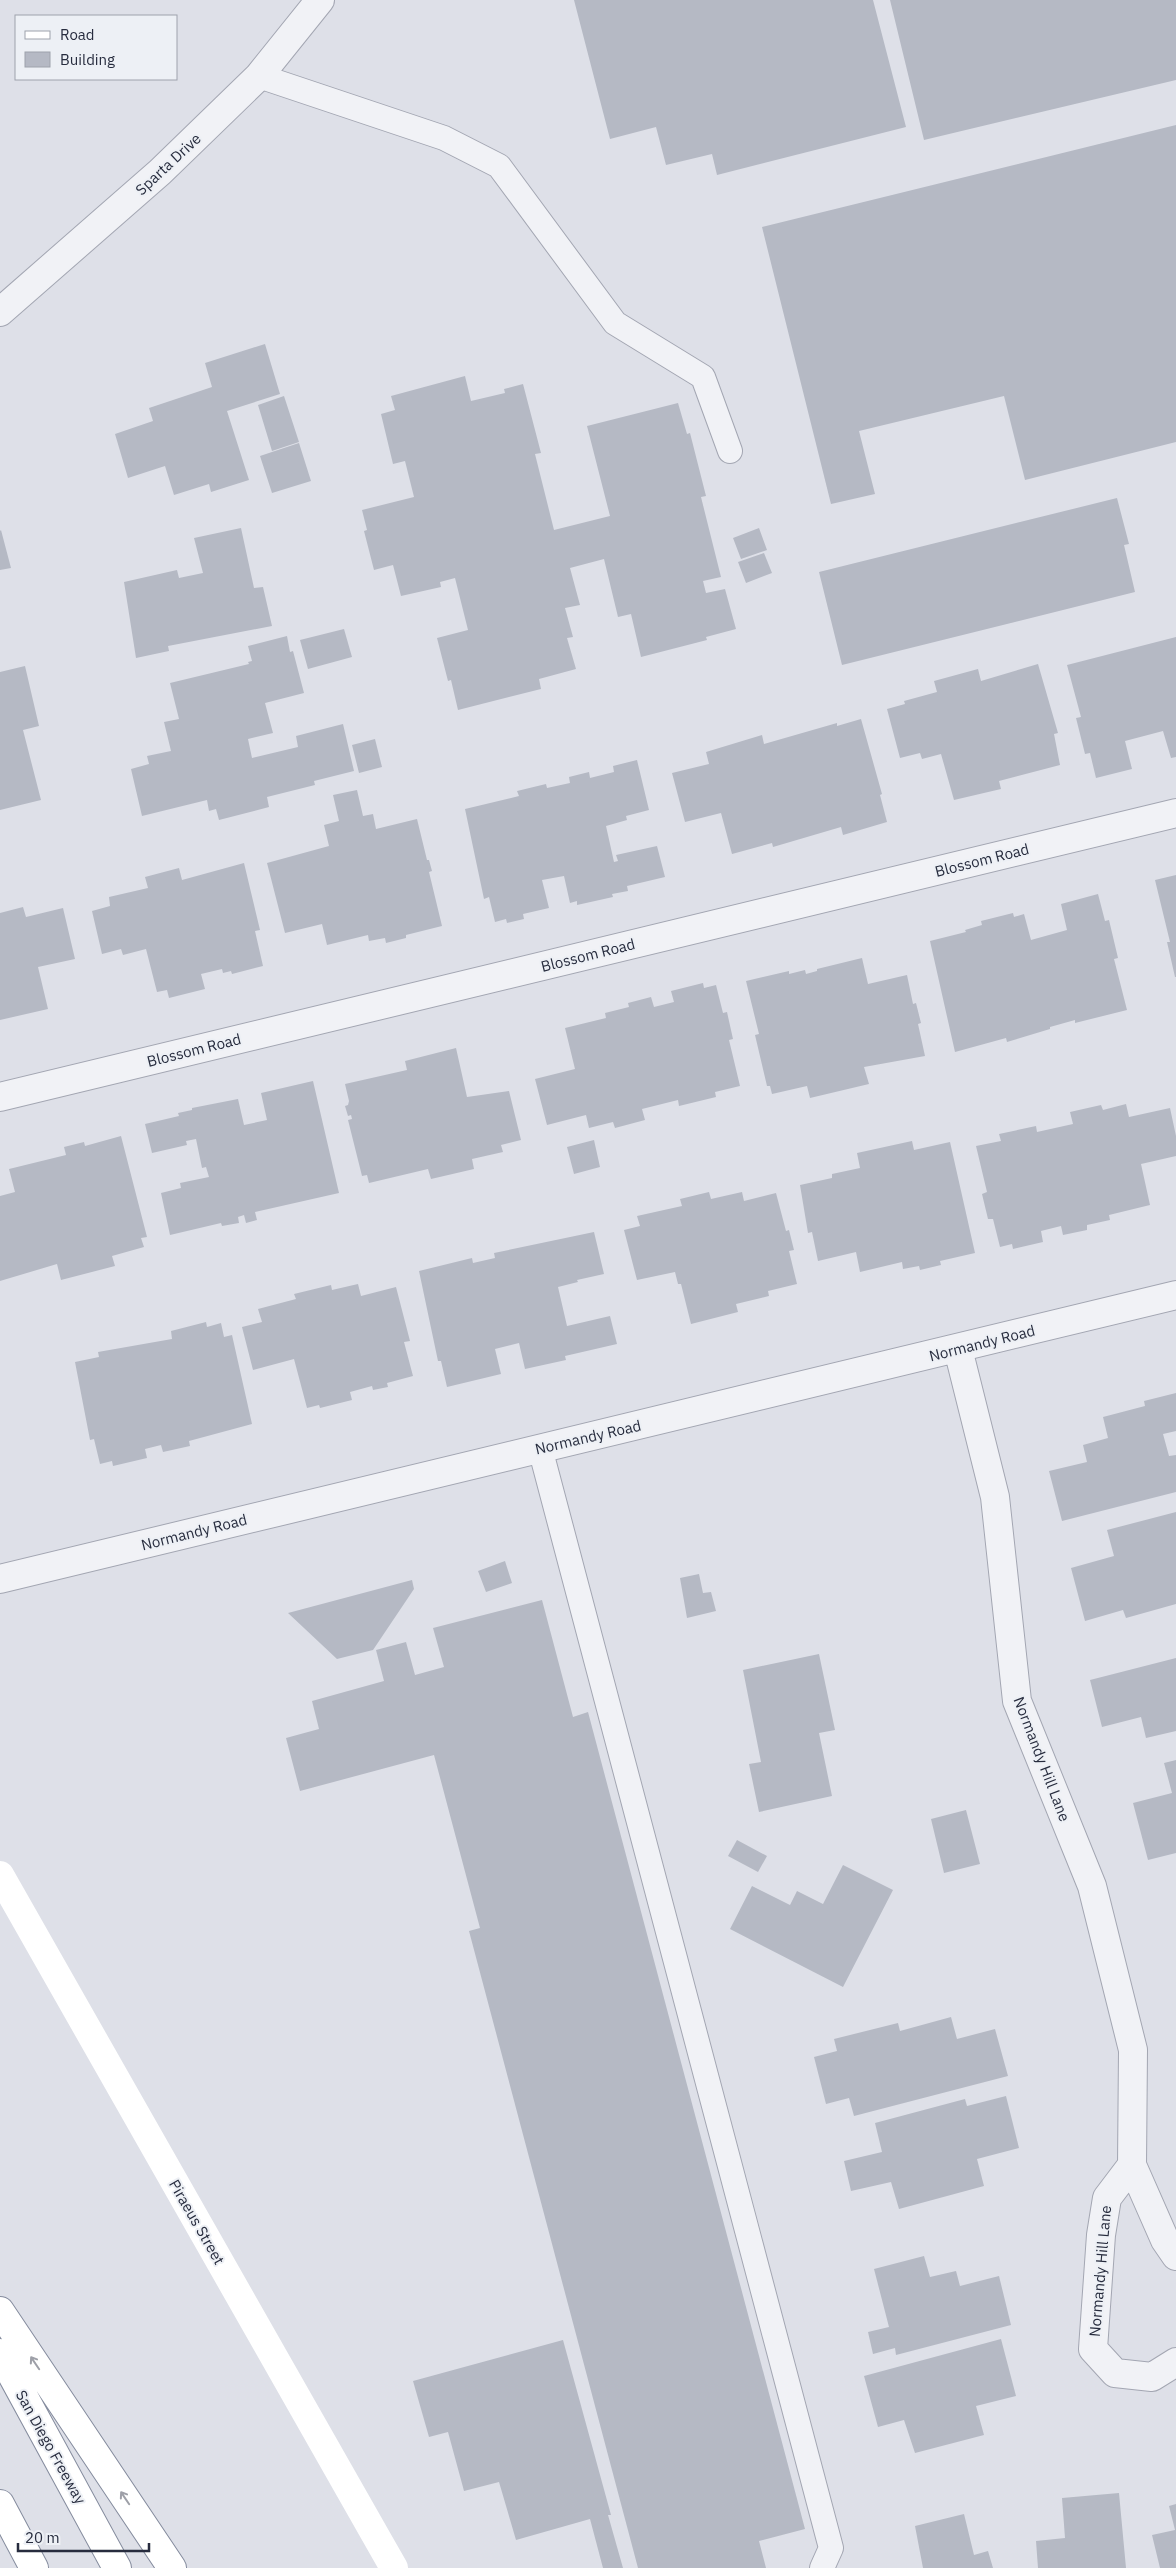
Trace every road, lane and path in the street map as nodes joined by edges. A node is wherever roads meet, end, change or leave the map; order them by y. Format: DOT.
graph roads {
  1 [pos="320,0"];
  2 [pos="259,76"];
  3 [pos="0,312"];
  4 [pos="730,452"];
  5 [pos="1176,813"];
  6 [pos="0,1097"];
  7 [pos="1176,1295"];
  8 [pos="958,1349"];
  9 [pos="540,1448"];
  10 [pos="0,1580"];
  11 [pos="0,1875"];
  12 [pos="1132,2165"];
  13 [pos="1176,2256"];
  14 [pos="0,2311"];
  15 [pos="0,2353"];
  16 [pos="1176,2362"];
  17 [pos="0,2504"];
  18 [pos="34,2568"];
  19 [pos="117,2568"];
  20 [pos="172,2568"];
  21 [pos="394,2568"];
  22 [pos="822,2568"];
  1 -- 2 [label="street, Sparta Drive"];
  2 -- 3 [label="street, Sparta Drive"];
  2 -- 4 [label="lane"];
  5 -- 6 [label="street, Blossom Road"];
  7 -- 8 [label="street, Normandy Road"];
  8 -- 9 [label="street, Normandy Road"];
  8 -- 12 [label="street, Normandy Hill Lane"];
  9 -- 10 [label="street, Normandy Road"];
  9 -- 22 [label="lane"];
  11 -- 21 [label="main road, Piraeus Street"];
  12 -- 13 [label="street, Normandy Hill Lane"];
  12 -- 16 [label="street, Normandy Hill Lane"];
  20 -- 14 [label="main road, one-way"];
  15 -- 19 [label="main road, San Diego Freeway"];
  17 -- 18 [label="main road"];
}
